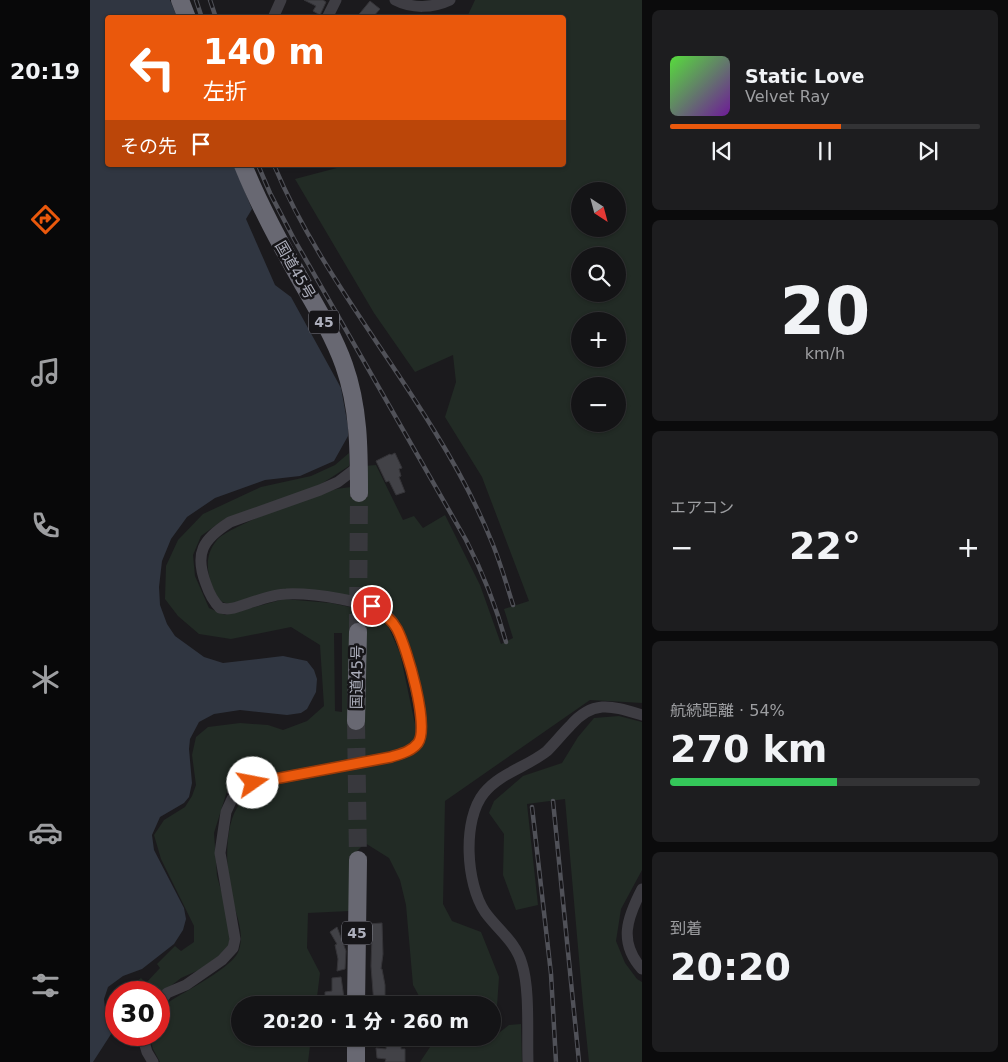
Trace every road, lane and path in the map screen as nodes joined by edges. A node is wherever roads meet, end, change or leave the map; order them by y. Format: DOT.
graph roads {
  1 [pos="180,0"];
  2 [pos="281,0"];
  3 [pos="336,0"];
  4 [pos="395,0"];
  5 [pos="450,0"];
  6 [pos="186,15"];
  7 [pos="274,15"];
  8 [pos="328,15"];
  9 [pos="244,167"];
  10 [pos="359,466"];
  11 [pos="359,493"];
  12 [pos="358,632"];
  13 [pos="642,716"];
  14 [pos="356,721"];
  15 [pos="358,860"];
  16 [pos="642,889"];
  17 [pos="642,969"];
  18 [pos="170,992"];
  19 [pos="356,996"];
  20 [pos="145,1046"];
  21 [pos="356,1046"];
  22 [pos="153,1062"];
  23 [pos="356,1062"];
  24 [pos="528,1062"];
  1 -- 6 [label="highway"];
  2 -- 7 [label="street"];
  3 -- 8 [label="street"];
  4 -- 5 [label="street"];
  9 -- 10 [label="highway, 国道45号 / 45"];
  10 -- 11 [label="highway, 国道45号 / 45"];
  10 -- 18 [label="street"];
  12 -- 14 [label="highway, 国道45号"];
  13 -- 24 [label="street"];
  15 -- 19 [label="highway, 45"];
  16 -- 17 [label="street"];
  20 -- 22 [label="street"];
  21 -- 23 [label="highway"];
}
